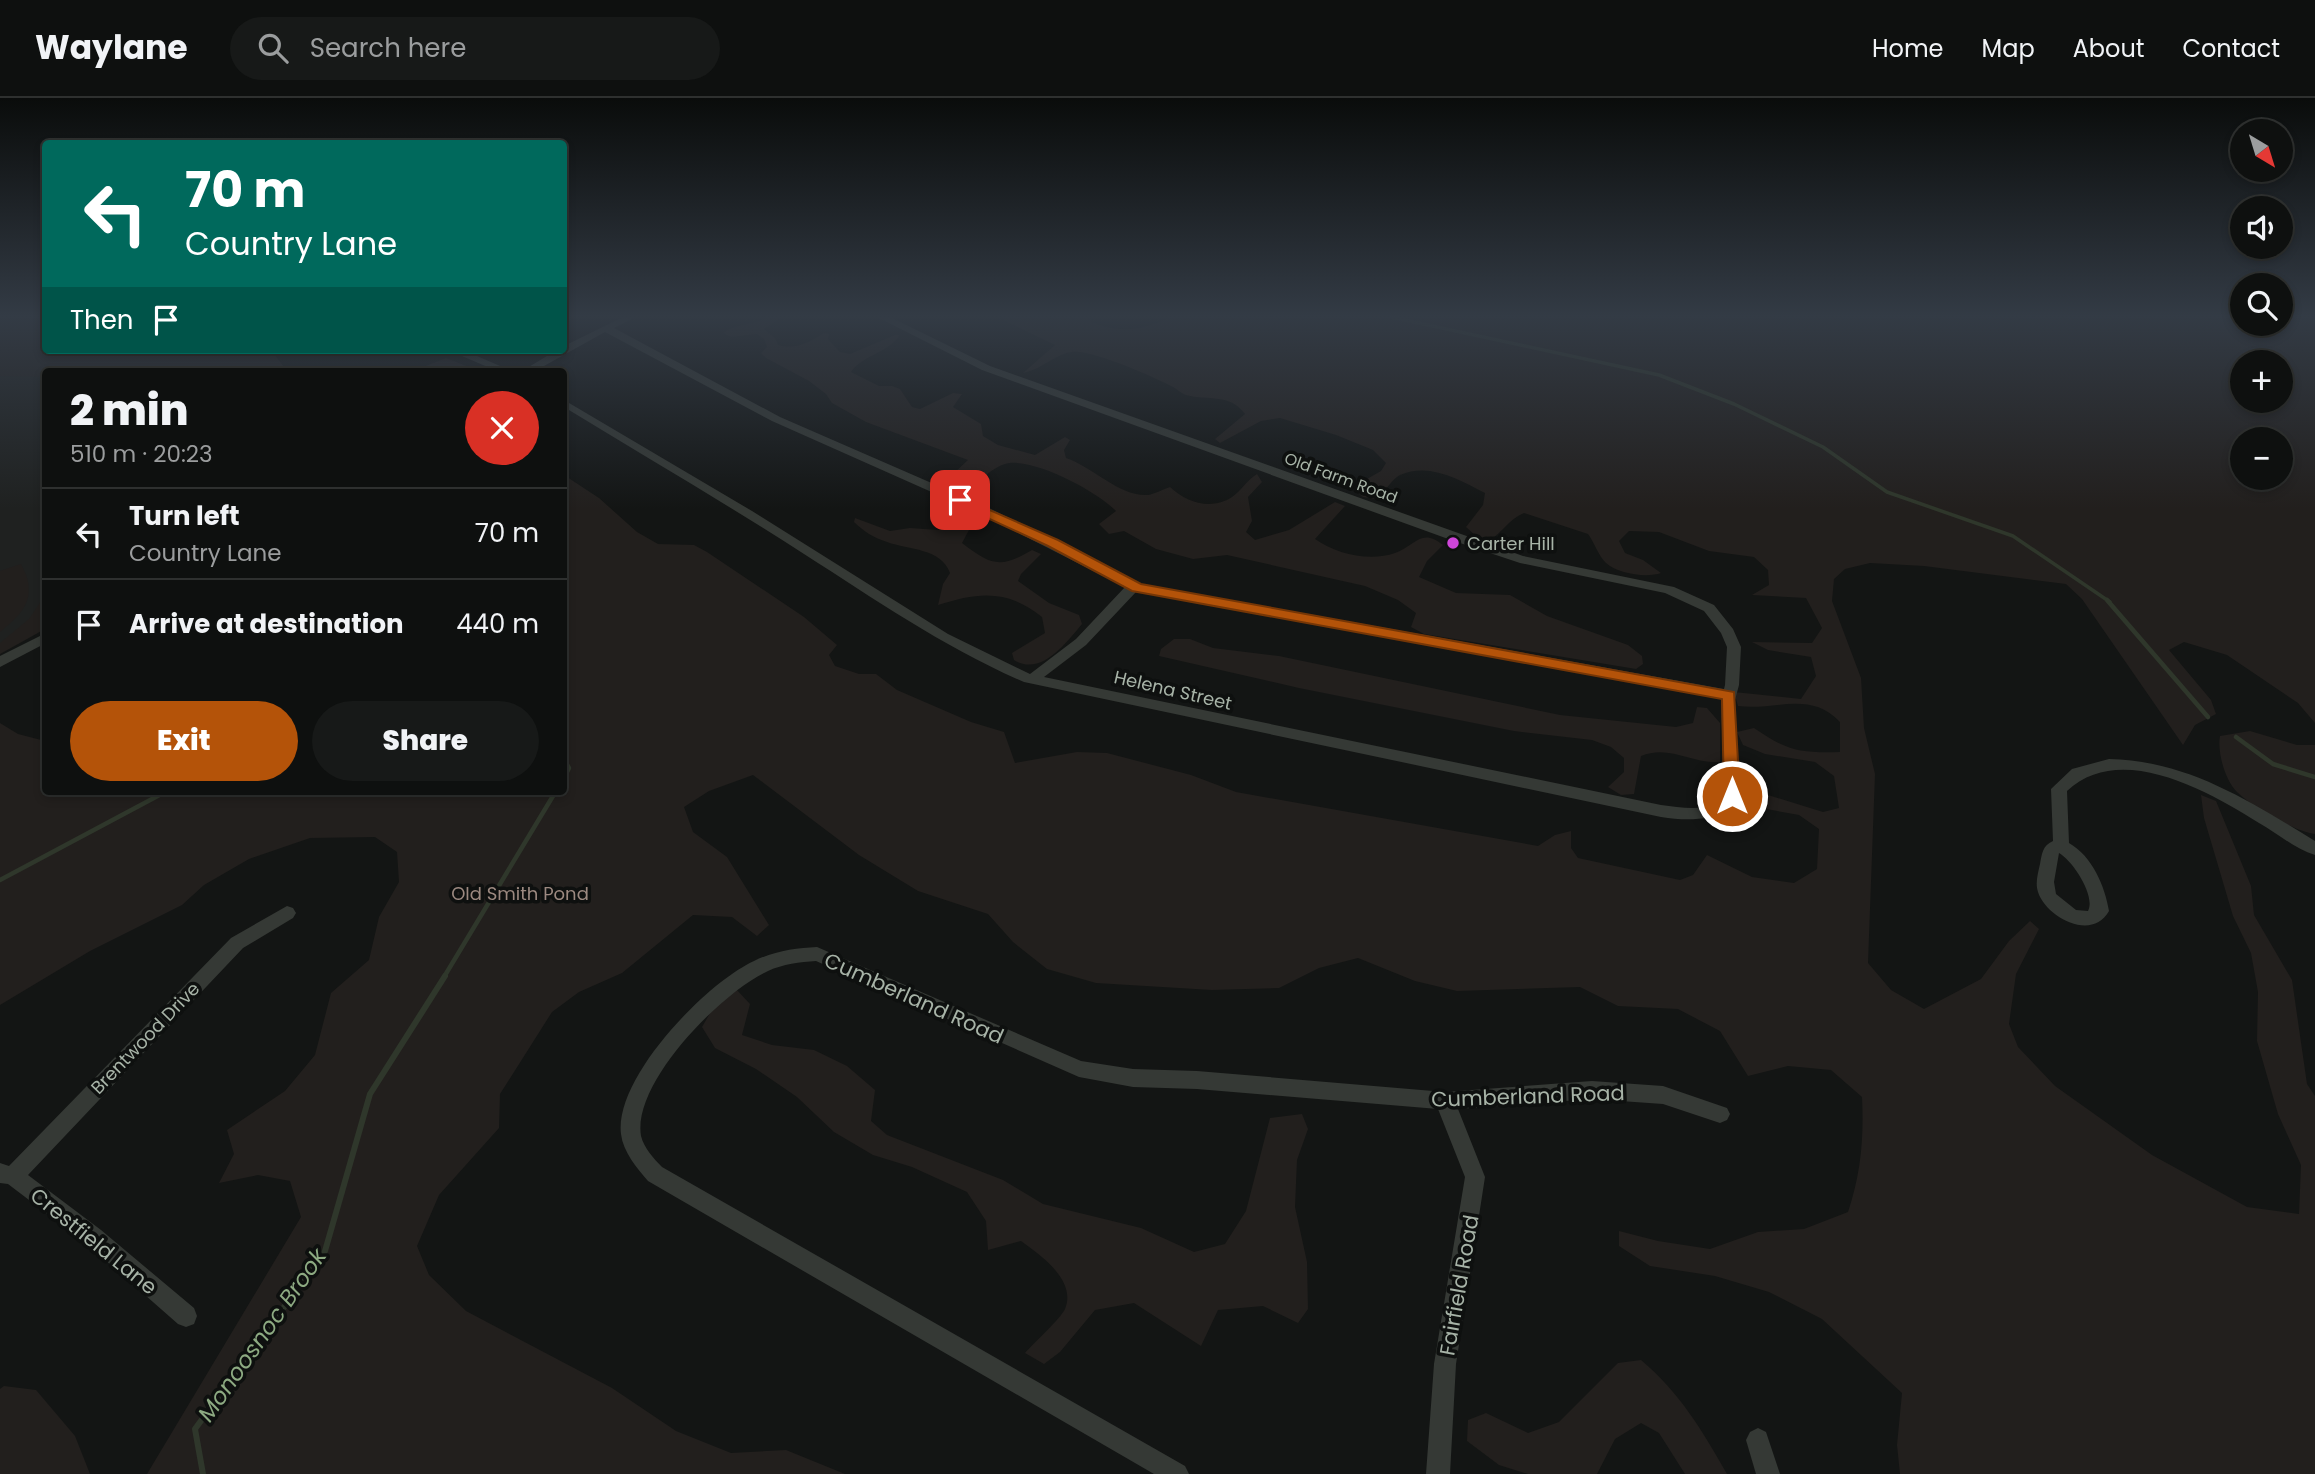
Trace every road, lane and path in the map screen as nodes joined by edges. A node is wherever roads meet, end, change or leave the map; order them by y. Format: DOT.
graph roads {
  1 [pos="705,381"];
  2 [pos="1023,381"];
  3 [pos="567,405"];
  4 [pos="1135,586"];
  5 [pos="42,639"];
  6 [pos="0,662"];
  7 [pos="1032,679"];
  8 [pos="1729,695"];
  9 [pos="2061,846"];
  10 [pos="2315,849"];
  11 [pos="287,913"];
  12 [pos="1445,1101"];
  13 [pos="1720,1114"];
  14 [pos="6,1175"];
  15 [pos="186,1316"];
  16 [pos="1758,1440"];
  17 [pos="1177,1474"];
  18 [pos="1438,1474"];
  19 [pos="1768,1474"];
  1 -- 4 [label="street"];
  2 -- 8 [label="street, Old Farm Road"];
  3 -- 7 [label="street, Helena Street"];
  4 -- 7 [label="street"];
  4 -- 8 [label="street"];
  5 -- 6 [label="street"];
  7 -- 8 [label="street, Helena Street"];
  9 -- 10 [label="street"];
  11 -- 14 [label="street, Brentwood Drive"];
  12 -- 13 [label="street, Cumberland Road"];
  12 -- 17 [label="street, Cumberland Road"];
  12 -- 18 [label="street, Fairfield Road"];
  14 -- 15 [label="street, Crestfield Lane"];
  16 -- 19 [label="street"];
}
